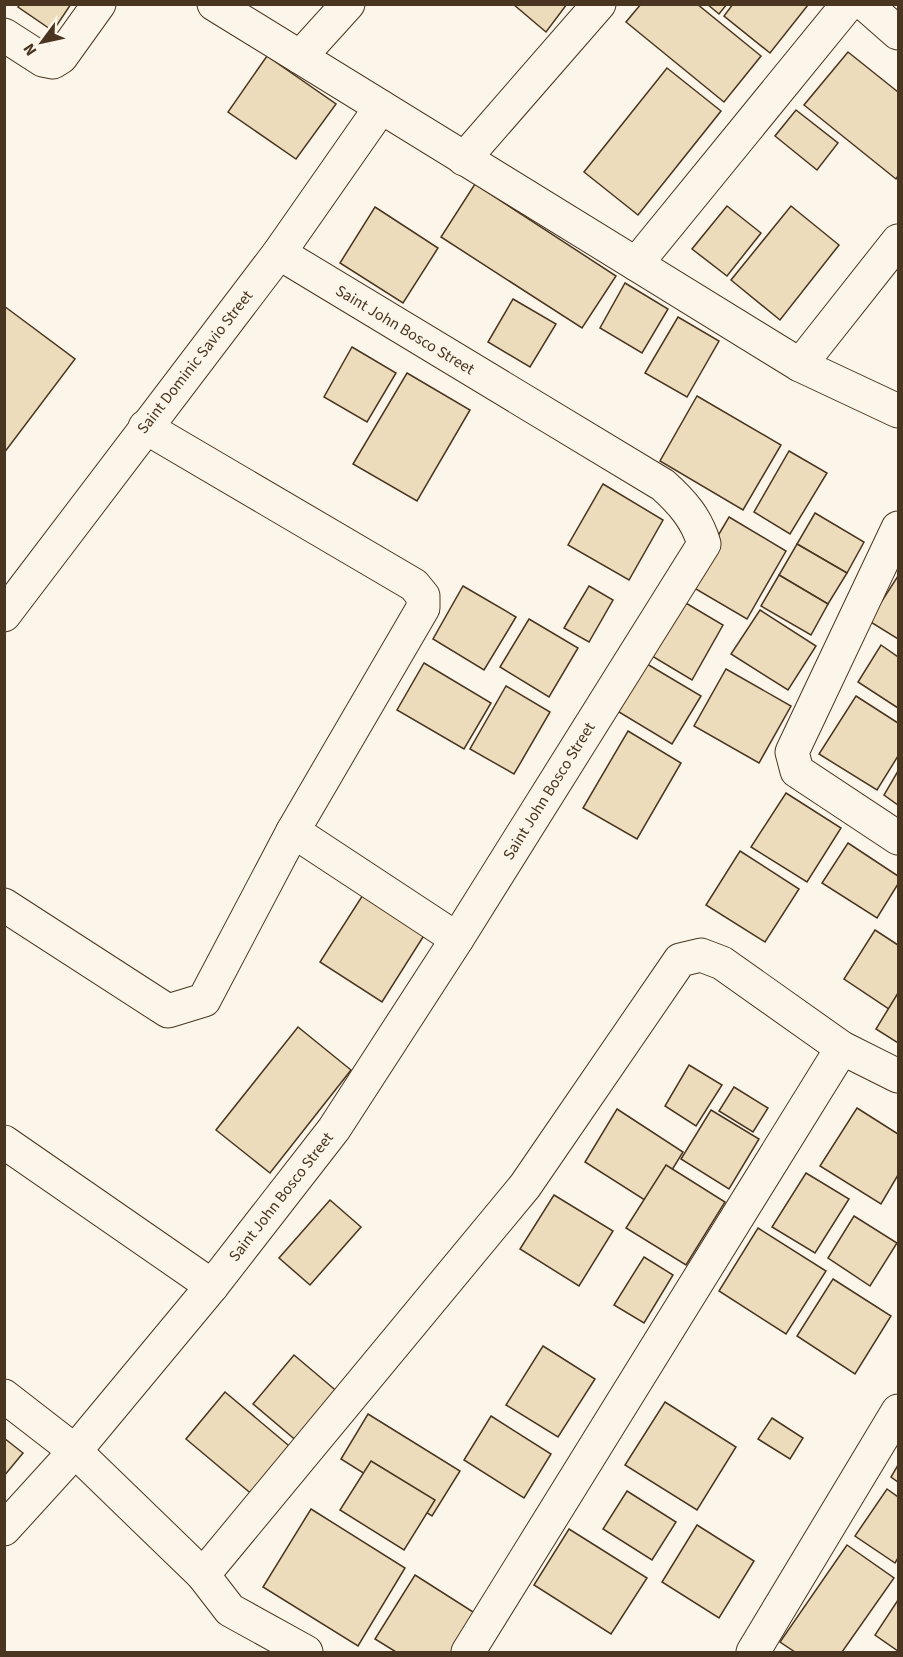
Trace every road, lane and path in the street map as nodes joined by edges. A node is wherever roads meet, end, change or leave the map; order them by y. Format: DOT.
graph roads {
  1 [pos="99,4"];
  2 [pos="214,4"];
  3 [pos="348,4"];
  4 [pos="599,4"];
  5 [pos="848,4"];
  6 [pos="865,4"];
  7 [pos="898,33"];
  8 [pos="4,35"];
  9 [pos="300,57"];
  10 [pos="381,107"];
  11 [pos="464,159"];
  12 [pos="898,241"];
  13 [pos="279,253"];
  14 [pos="636,264"];
  15 [pos="800,365"];
  16 [pos="898,411"];
  17 [pos="145,427"];
  18 [pos="898,528"];
  19 [pos="6,610"];
  20 [pos="293,831"];
  21 [pos="898,838"];
  22 [pos="4,905"];
  23 [pos="457,939"];
  24 [pos="842,1048"];
  25 [pos="898,1076"];
  26 [pos="4,1142"];
  27 [pos="212,1286"];
  28 [pos="4,1396"];
  29 [pos="898,1410"];
  30 [pos="75,1451"];
  31 [pos="4,1529"];
  32 [pos="203,1575"];
  33 [pos="306,1653"];
  34 [pos="468,1653"];
  35 [pos="753,1653"];
  1 -- 8 [label="street"];
  2 -- 9 [label="street"];
  3 -- 9 [label="street"];
  4 -- 11 [label="street"];
  5 -- 14 [label="street"];
  6 -- 7 [label="street"];
  9 -- 10 [label="street"];
  10 -- 11 [label="street"];
  10 -- 13 [label="street, Saint Dominic Savio Street"];
  11 -- 14 [label="street"];
  12 -- 15 [label="street"];
  13 -- 17 [label="street, Saint Dominic Savio Street"];
  13 -- 23 [label="street, Saint John Bosco Street"];
  14 -- 15 [label="street"];
  15 -- 16 [label="street"];
  17 -- 19 [label="street, Saint Dominic Savio Street"];
  17 -- 20 [label="street"];
  18 -- 21 [label="street"];
  20 -- 22 [label="street"];
  20 -- 23 [label="street"];
  23 -- 27 [label="street, Saint John Bosco Street"];
  24 -- 25 [label="street"];
  24 -- 32 [label="street"];
  24 -- 34 [label="street"];
  26 -- 27 [label="street"];
  27 -- 30 [label="street, Saint John Bosco Street"];
  28 -- 30 [label="street"];
  29 -- 35 [label="street"];
  30 -- 31 [label="street, Saint John Bosco Street"];
  30 -- 32 [label="street"];
  32 -- 33 [label="street"];
}
